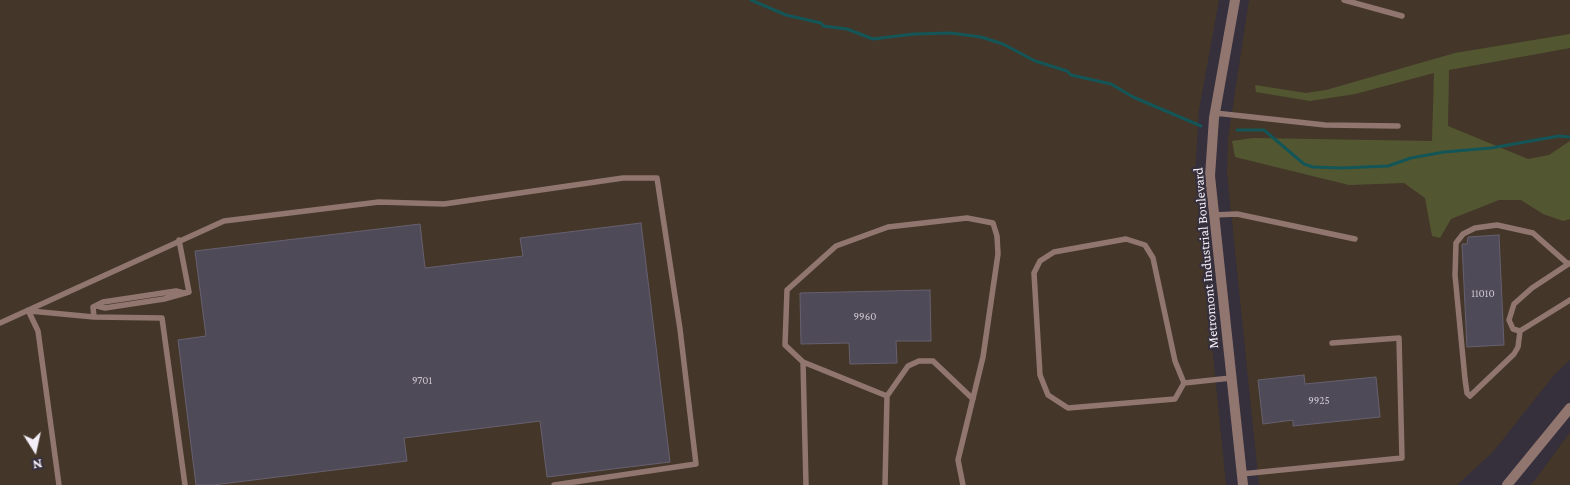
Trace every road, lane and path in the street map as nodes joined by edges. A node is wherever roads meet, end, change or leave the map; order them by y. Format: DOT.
graph roads {
  1 [pos="1235,0"];
  2 [pos="1344,0"];
  3 [pos="1402,16"];
  4 [pos="1214,113"];
  5 [pos="1398,126"];
  6 [pos="1213,215"];
  7 [pos="1355,239"];
  8 [pos="178,240"];
  9 [pos="1569,263"];
  10 [pos="1570,300"];
  11 [pos="28,310"];
  12 [pos="94,317"];
  13 [pos="0,323"];
  14 [pos="1520,331"];
  15 [pos="1332,343"];
  16 [pos="803,362"];
  17 [pos="1231,378"];
  18 [pos="1184,383"];
  19 [pos="887,396"];
  20 [pos="972,399"];
  21 [pos="1570,408"];
  22 [pos="1242,474"];
  23 [pos="60,485"];
  24 [pos="185,485"];
  25 [pos="554,485"];
  26 [pos="806,485"];
  27 [pos="885,485"];
  28 [pos="963,485"];
  29 [pos="1243,485"];
  30 [pos="1507,485"];
  1 -- 4 [label="street, Metromont Industrial Boulevard"];
  2 -- 3 [label="lane"];
  4 -- 5 [label="lane"];
  4 -- 6 [label="street, Metromont Industrial Boulevard"];
  6 -- 7 [label="lane"];
  6 -- 17 [label="street, Metromont Industrial Boulevard"];
  8 -- 11 [label="lane"];
  8 -- 12 [label="lane"];
  8 -- 25 [label="lane"];
  9 -- 14 [label="lane"];
  9 -- 14 [label="lane"];
  10 -- 14 [label="lane"];
  11 -- 12 [label="lane"];
  11 -- 13 [label="lane"];
  11 -- 23 [label="lane"];
  12 -- 24 [label="lane"];
  15 -- 22 [label="lane"];
  16 -- 19 [label="lane"];
  16 -- 20 [label="lane"];
  16 -- 26 [label="lane"];
  17 -- 18 [label="lane"];
  17 -- 22 [label="street, Metromont Industrial Boulevard"];
  18 -- 18 [label="lane"];
  19 -- 20 [label="lane"];
  19 -- 27 [label="lane"];
  20 -- 28 [label="lane"];
  21 -- 30 [label="street"];
  22 -- 29 [label="street, Metromont Industrial Boulevard"];
}
